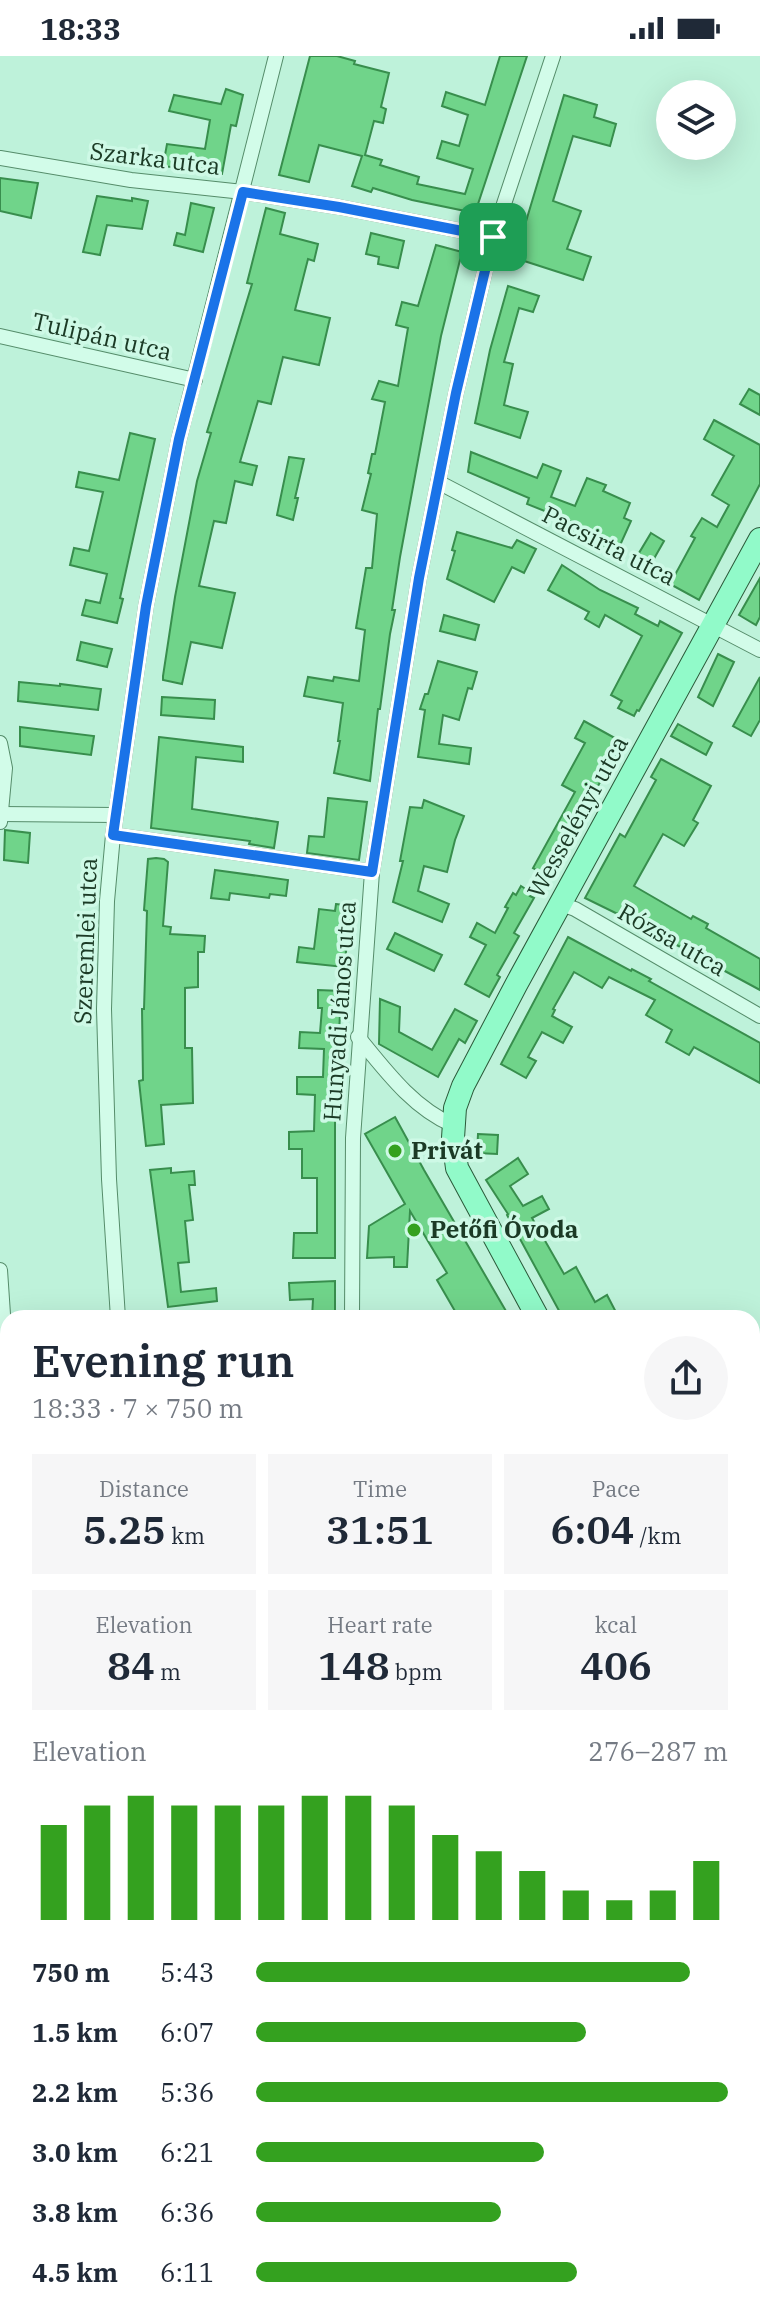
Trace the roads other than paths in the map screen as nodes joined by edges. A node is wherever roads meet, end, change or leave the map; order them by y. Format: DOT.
graph roads {
  1 [pos="276,56"];
  2 [pos="553,56"];
  3 [pos="0,158"];
  4 [pos="243,192"];
  5 [pos="493,237"];
  6 [pos="0,336"];
  7 [pos="195,380"];
  8 [pos="438,482"];
  9 [pos="760,539"];
  10 [pos="713,624"];
  11 [pos="760,650"];
  12 [pos="0,743"];
  13 [pos="116,815"];
  14 [pos="0,817"];
  15 [pos="113,835"];
  16 [pos="372,872"];
  17 [pos="561,904"];
  18 [pos="760,1016"];
  19 [pos="358,1037"];
  20 [pos="453,1125"];
  21 [pos="0,1270"];
  22 [pos="3,1310"];
  23 [pos="117,1310"];
  24 [pos="352,1310"];
  25 [pos="534,1310"];
  1 -- 4 [label="street, Szeremlei utca"];
  2 -- 5 [label="street, Hunyadi János utca"];
  3 -- 4 [label="street, Szarka utca"];
  4 -- 5 [label="street, Szarka utca"];
  4 -- 7 [label="street, Szeremlei utca"];
  5 -- 8 [label="street, Hunyadi János utca"];
  6 -- 7 [label="street, Tulipán utca"];
  7 -- 13 [label="street, Szeremlei utca"];
  8 -- 10 [label="street, Pacsirta utca"];
  8 -- 16 [label="street, Hunyadi János utca"];
  9 -- 10 [label="main road, Wesselényi utca"];
  10 -- 11 [label="street, Pacsirta utca"];
  10 -- 17 [label="main road, Wesselényi utca"];
  12 -- 14 [label="street"];
  13 -- 14 [label="street"];
  13 -- 15 [label="street, Szeremlei utca"];
  15 -- 16 [label="street"];
  15 -- 23 [label="street, Szeremlei utca"];
  16 -- 19 [label="street, Hunyadi János utca"];
  17 -- 18 [label="street, Rózsa utca"];
  17 -- 20 [label="main road, Wesselényi utca"];
  19 -- 20 [label="street"];
  19 -- 24 [label="street, Hunyadi János utca"];
  20 -- 25 [label="main road, Wesselényi utca"];
  21 -- 22 [label="street"];
}
